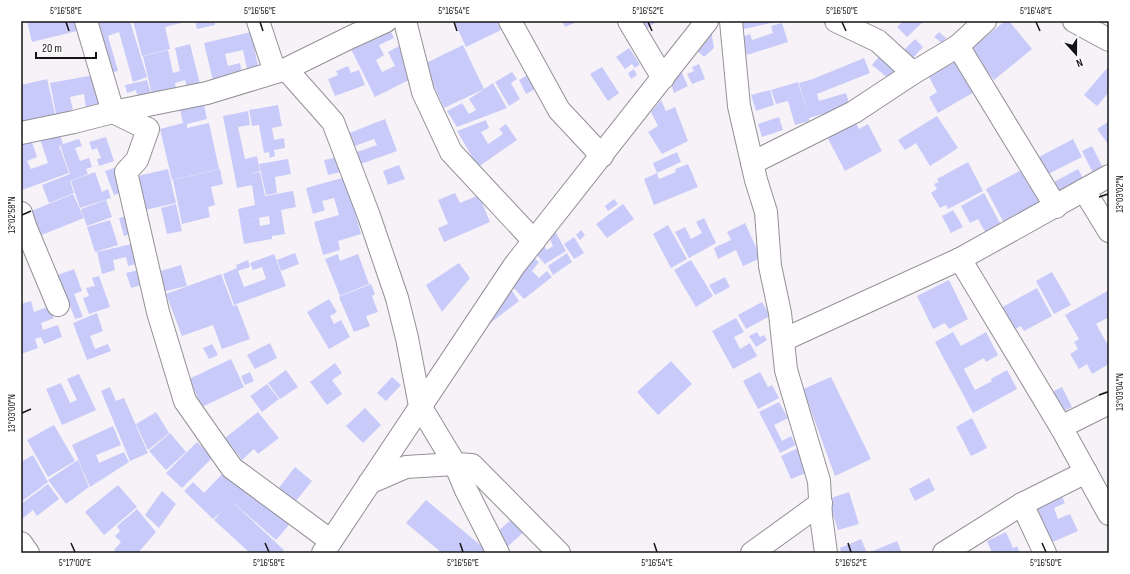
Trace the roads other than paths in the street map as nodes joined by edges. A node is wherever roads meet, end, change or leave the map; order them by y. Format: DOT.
graph roads {
  1 [pos="86,21"];
  2 [pos="258,21"];
  3 [pos="405,21"];
  4 [pos="510,21"];
  5 [pos="629,21"];
  6 [pos="707,21"];
  7 [pos="731,21"];
  8 [pos="836,21"];
  9 [pos="985,21"];
  10 [pos="1074,21"];
  11 [pos="384,22"];
  12 [pos="1109,40"];
  13 [pos="958,46"];
  14 [pos="281,70"];
  15 [pos="913,73"];
  16 [pos="663,78"];
  17 [pos="113,112"];
  18 [pos="21,133"];
  19 [pos="602,156"];
  20 [pos="752,163"];
  21 [pos="1109,176"];
  22 [pos="1084,190"];
  23 [pos="1056,207"];
  24 [pos="21,213"];
  25 [pos="1109,232"];
  26 [pos="534,241"];
  27 [pos="960,259"];
  28 [pos="58,305"];
  29 [pos="783,340"];
  30 [pos="1109,403"];
  31 [pos="420,406"];
  32 [pos="1061,427"];
  33 [pos="455,464"];
  34 [pos="1086,472"];
  35 [pos="369,483"];
  36 [pos="821,503"];
  37 [pos="1022,504"];
  38 [pos="1109,514"];
  39 [pos="21,543"];
  40 [pos="327,547"];
  41 [pos="28,553"];
  42 [pos="498,553"];
  43 [pos="559,553"];
  44 [pos="752,553"];
  45 [pos="826,553"];
  46 [pos="944,553"];
  47 [pos="1045,553"];
  1 -- 17 [label="street"];
  2 -- 14 [label="street"];
  3 -- 26 [label="street"];
  4 -- 19 [label="street"];
  5 -- 16 [label="street"];
  6 -- 16 [label="street"];
  7 -- 20 [label="street"];
  8 -- 15 [label="street"];
  9 -- 13 [label="street"];
  10 -- 12 [label="street"];
  11 -- 14 [label="street"];
  13 -- 15 [label="street"];
  13 -- 23 [label="street"];
  14 -- 17 [label="street"];
  14 -- 31 [label="street"];
  15 -- 20 [label="street"];
  16 -- 19 [label="street"];
  17 -- 18 [label="street"];
  17 -- 40 [label="street"];
  19 -- 26 [label="street"];
  20 -- 29 [label="street"];
  21 -- 22 [label="street"];
  22 -- 23 [label="street"];
  22 -- 25 [label="street"];
  23 -- 27 [label="street"];
  24 -- 28 [label="street"];
  26 -- 31 [label="street"];
  27 -- 29 [label="street"];
  27 -- 32 [label="street"];
  29 -- 36 [label="street"];
  30 -- 32 [label="street"];
  31 -- 33 [label="street"];
  31 -- 35 [label="street"];
  32 -- 34 [label="street"];
  33 -- 35 [label="street"];
  33 -- 42 [label="street"];
  33 -- 43 [label="street"];
  34 -- 37 [label="street"];
  34 -- 38 [label="street"];
  35 -- 40 [label="street"];
  36 -- 44 [label="street"];
  36 -- 45 [label="street"];
  37 -- 46 [label="street"];
  37 -- 47 [label="street"];
  39 -- 41 [label="street"];
}
